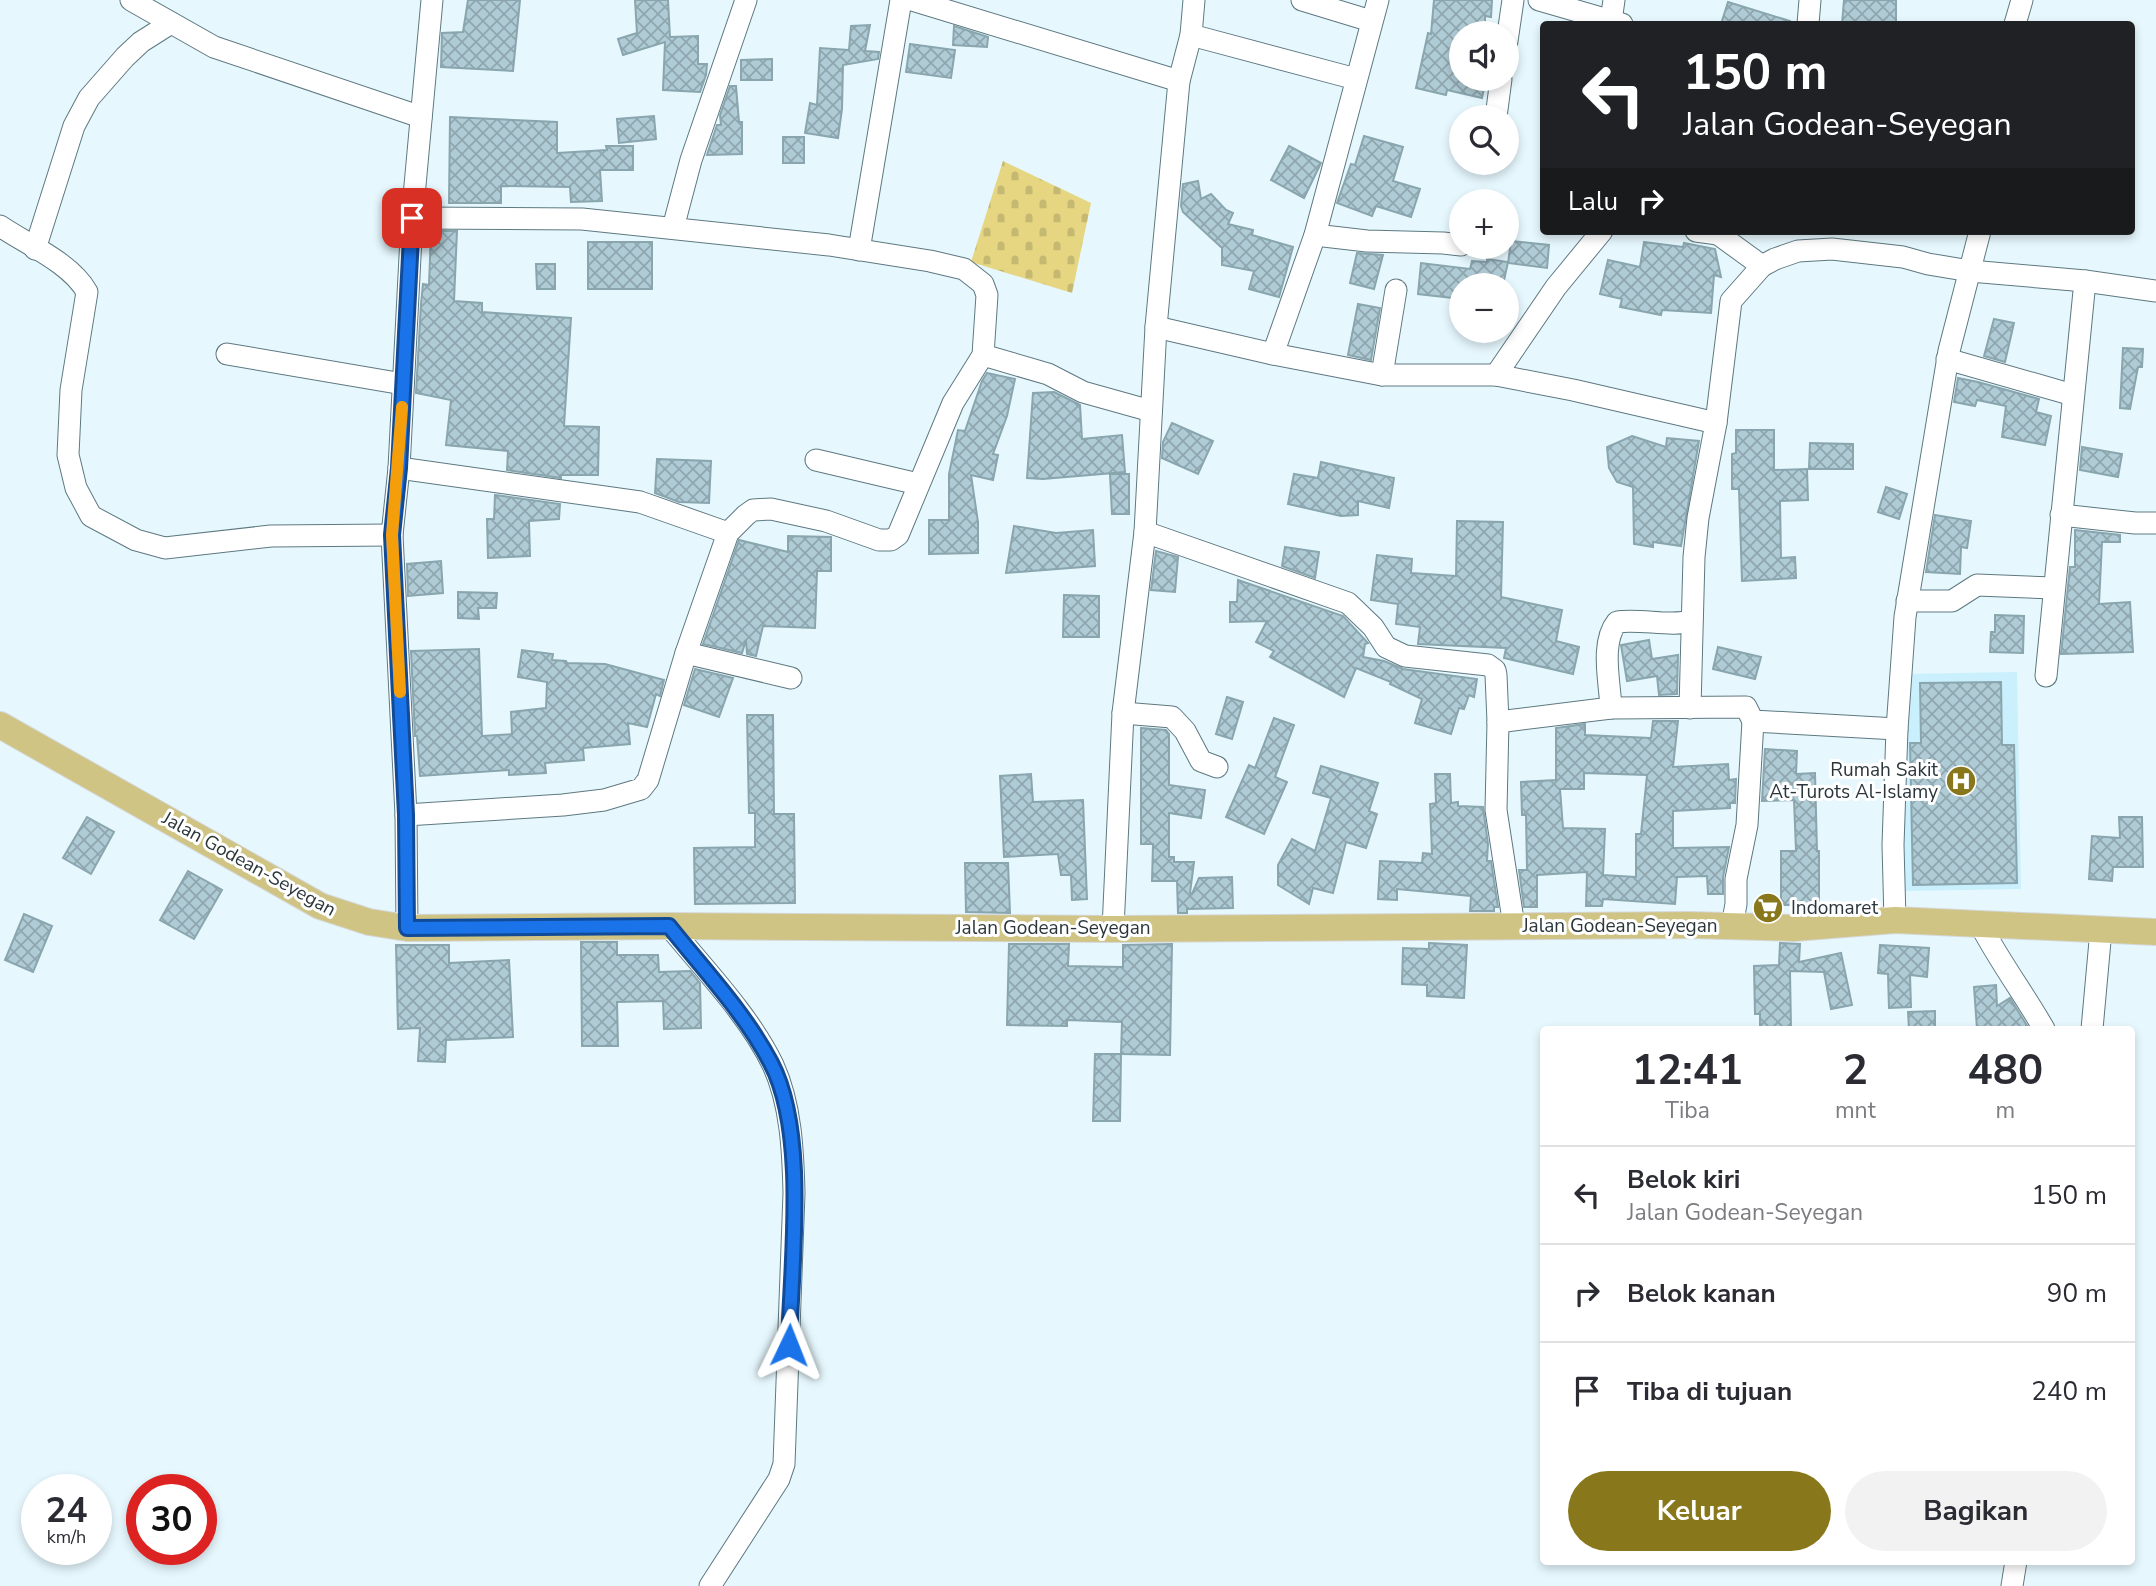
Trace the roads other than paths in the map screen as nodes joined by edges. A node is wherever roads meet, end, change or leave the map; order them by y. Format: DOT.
graph roads {
  1 [pos="131,0"];
  2 [pos="432,0"];
  3 [pos="746,0"];
  4 [pos="901,0"];
  5 [pos="912,0"];
  6 [pos="1195,0"];
  7 [pos="1302,0"];
  8 [pos="1378,0"];
  9 [pos="1513,0"];
  10 [pos="1545,0"];
  11 [pos="1810,0"];
  12 [pos="2022,0"];
  13 [pos="166,13"];
  14 [pos="1615,15"];
  15 [pos="1371,21"];
  16 [pos="1510,21"];
  17 [pos="1808,21"];
  18 [pos="2016,21"];
  19 [pos="1191,35"];
  20 [pos="1356,79"];
  21 [pos="1179,80"];
  22 [pos="421,117"];
  23 [pos="412,218"];
  24 [pos="0,226"];
  25 [pos="673,228"];
  26 [pos="1315,234"];
  27 [pos="1599,235"];
  28 [pos="1721,235"];
  29 [pos="1979,235"];
  30 [pos="1449,244"];
  31 [pos="35,249"];
  32 [pos="859,250"];
  33 [pos="1762,265"];
  34 [pos="1969,271"];
  35 [pos="2085,281"];
  36 [pos="1396,290"];
  37 [pos="2156,291"];
  38 [pos="1156,327"];
  39 [pos="227,354"];
  40 [pos="1273,354"];
  41 [pos="983,355"];
  42 [pos="1947,359"];
  43 [pos="1382,374"];
  44 [pos="1496,376"];
  45 [pos="403,384"];
  46 [pos="2073,395"];
  47 [pos="1151,411"];
  48 [pos="1716,423"];
  49 [pos="816,460"];
  50 [pos="399,468"];
  51 [pos="918,484"];
  52 [pos="2061,514"];
  53 [pos="2156,523"];
  54 [pos="1145,532"];
  55 [pos="728,533"];
  56 [pos="392,535"];
  57 [pos="2054,588"];
  58 [pos="1907,601"];
  59 [pos="1692,620"];
  60 [pos="686,653"];
  61 [pos="2046,676"];
  62 [pos="791,678"];
  63 [pos="1690,708"];
  64 [pos="1611,709"];
  65 [pos="1123,713"];
  66 [pos="1753,721"];
  67 [pos="1498,722"];
  68 [pos="0,726"];
  69 [pos="1897,729"];
  70 [pos="1217,767"];
  71 [pos="406,815"];
  72 [pos="1895,920"];
  73 [pos="669,926"];
  74 [pos="1514,926"];
  75 [pos="1732,926"];
  76 [pos="1981,926"];
  77 [pos="407,928"];
  78 [pos="1113,929"];
  79 [pos="2101,930"];
  80 [pos="2156,932"];
  81 [pos="2042,1026"];
  82 [pos="2092,1026"];
  83 [pos="2015,1565"];
  84 [pos="710,1586"];
  85 [pos="2012,1586"];
  1 -- 13 [label="street"];
  2 -- 22 [label="street"];
  3 -- 25 [label="street"];
  4 -- 32 [label="street"];
  5 -- 21 [label="street"];
  6 -- 19 [label="street"];
  7 -- 15 [label="street"];
  8 -- 15 [label="street"];
  9 -- 16 [label="street"];
  10 -- 14 [label="street"];
  11 -- 17 [label="street"];
  12 -- 18 [label="street"];
  13 -- 22 [label="street"];
  13 -- 31 [label="street"];
  15 -- 20 [label="street"];
  19 -- 20 [label="street"];
  19 -- 21 [label="street"];
  20 -- 26 [label="street"];
  21 -- 38 [label="street"];
  22 -- 23 [label="street"];
  23 -- 25 [label="street"];
  23 -- 45 [label="street"];
  24 -- 31 [label="street"];
  25 -- 32 [label="street"];
  26 -- 30 [label="street"];
  26 -- 40 [label="street"];
  27 -- 44 [label="street"];
  28 -- 33 [label="street"];
  29 -- 34 [label="street"];
  31 -- 56 [label="street"];
  32 -- 41 [label="street"];
  33 -- 34 [label="street"];
  33 -- 48 [label="street"];
  34 -- 35 [label="street"];
  34 -- 42 [label="street"];
  35 -- 37 [label="street"];
  35 -- 46 [label="street"];
  36 -- 43 [label="street"];
  38 -- 40 [label="street"];
  38 -- 47 [label="street"];
  39 -- 45 [label="street"];
  40 -- 43 [label="street"];
  41 -- 47 [label="street"];
  41 -- 51 [label="street"];
  42 -- 46 [label="street"];
  42 -- 58 [label="street"];
  43 -- 44 [label="street"];
  44 -- 48 [label="street"];
  45 -- 50 [label="street"];
  46 -- 52 [label="street"];
  47 -- 54 [label="street"];
  48 -- 59 [label="street"];
  49 -- 51 [label="street"];
  50 -- 55 [label="street"];
  50 -- 56 [label="street"];
  51 -- 55 [label="street"];
  52 -- 53 [label="street"];
  52 -- 57 [label="street"];
  54 -- 65 [label="street"];
  54 -- 67 [label="street"];
  55 -- 60 [label="street"];
  56 -- 71 [label="street"];
  57 -- 58 [label="street"];
  57 -- 61 [label="street"];
  58 -- 69 [label="street"];
  59 -- 63 [label="street"];
  59 -- 64 [label="street"];
  60 -- 62 [label="street"];
  60 -- 71 [label="street"];
  63 -- 64 [label="street"];
  63 -- 66 [label="street"];
  64 -- 67 [label="street"];
  65 -- 70 [label="street"];
  65 -- 78 [label="street"];
  66 -- 69 [label="street"];
  66 -- 75 [label="street"];
  67 -- 74 [label="street"];
  68 -- 77 [label="main road, Jalan Godean-Seyegan"];
  69 -- 72 [label="street"];
  71 -- 77 [label="street"];
  72 -- 75 [label="main road, Jalan Godean-Seyegan"];
  72 -- 76 [label="main road, Jalan Godean-Seyegan"];
  73 -- 77 [label="main road, Jalan Godean-Seyegan"];
  73 -- 78 [label="main road, Jalan Godean-Seyegan"];
  73 -- 84 [label="street"];
  74 -- 75 [label="main road, Jalan Godean-Seyegan"];
  74 -- 78 [label="main road, Jalan Godean-Seyegan"];
  76 -- 79 [label="main road, Jalan Godean-Seyegan"];
  76 -- 81 [label="street"];
  79 -- 80 [label="main road, Jalan Godean-Seyegan"];
  79 -- 82 [label="street"];
  83 -- 85 [label="street"];
}
